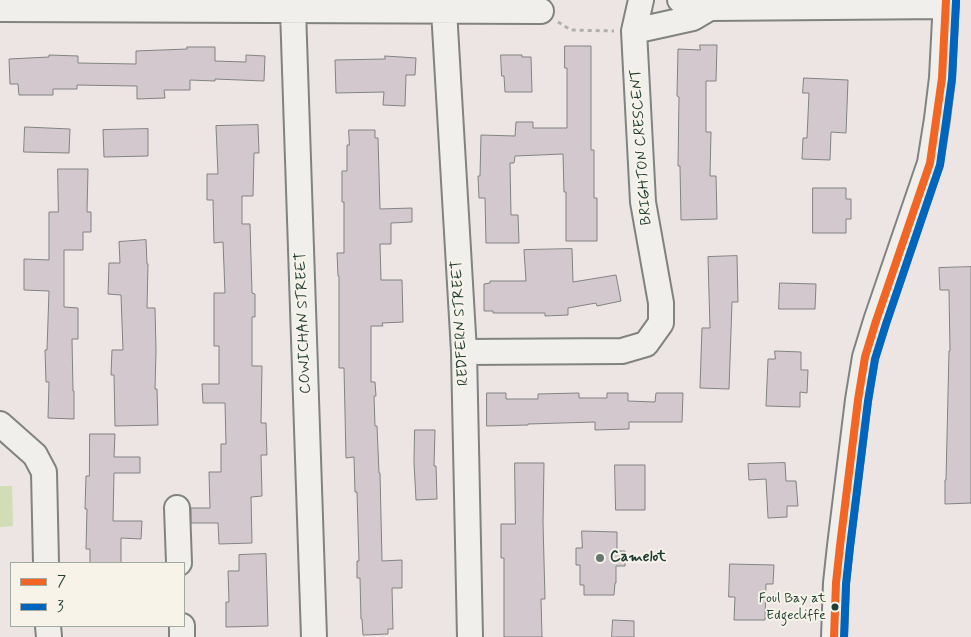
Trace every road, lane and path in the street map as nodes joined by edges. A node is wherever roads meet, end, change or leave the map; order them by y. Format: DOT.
graph roads {
  1 [pos="641,0"];
  2 [pos="669,0"];
  3 [pos="680,0"];
  4 [pos="946,3"];
  5 [pos="149,5"];
  6 [pos="391,5"];
  7 [pos="710,8"];
  8 [pos="0,9"];
  9 [pos="293,10"];
  10 [pos="444,10"];
  11 [pos="541,10"];
  12 [pos="634,31"];
  13 [pos="464,352"];
  14 [pos="0,424"];
  15 [pos="177,508"];
  16 [pos="46,562"];
  17 [pos="179,562"];
  18 [pos="314,637"];
  19 [pos="470,637"];
  20 [pos="834,637"];
  1 -- 12 [label="street, BRIGHTON CRESCENT"];
  2 -- 12 [label="street"];
  3 -- 7 [label="street"];
  4 -- 7 [label="street"];
  4 -- 20 [label="street"];
  5 -- 8 [label="street"];
  5 -- 9 [label="street"];
  6 -- 9 [label="street"];
  6 -- 10 [label="street"];
  7 -- 12 [label="street"];
  9 -- 18 [label="street, COWICHAN STREET"];
  10 -- 11 [label="street"];
  10 -- 13 [label="street, REDFERN STREET"];
  11 -- 12 [label="path"];
  12 -- 13 [label="street, BRIGHTON CRESCENT"];
  13 -- 19 [label="street, REDFERN STREET"];
  14 -- 16 [label="street"];
  15 -- 17 [label="street"];
}
